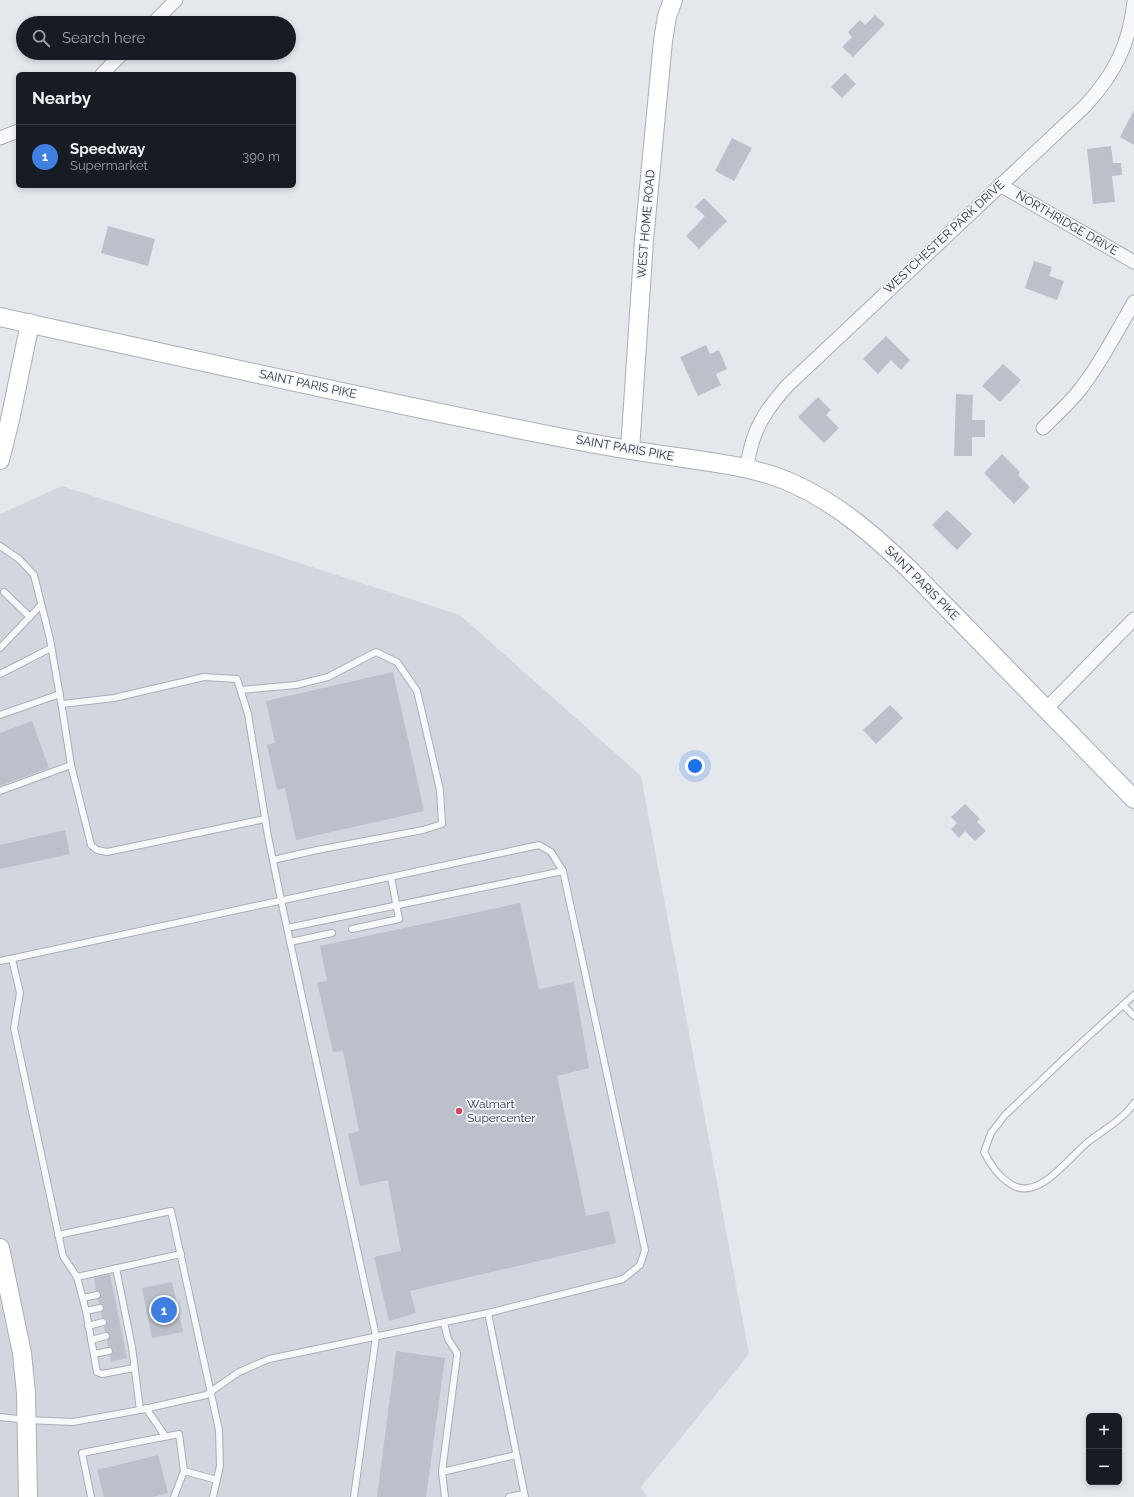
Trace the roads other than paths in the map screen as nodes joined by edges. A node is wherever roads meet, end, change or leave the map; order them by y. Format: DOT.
graph roads {
  1 [pos="176,0"];
  2 [pos="673,0"];
  3 [pos="1134,2"];
  4 [pos="160,16"];
  5 [pos="116,60"];
  6 [pos="104,72"];
  7 [pos="16,132"];
  8 [pos="0,138"];
  9 [pos="1000,185"];
  10 [pos="1134,262"];
  11 [pos="1134,302"];
  12 [pos="0,317"];
  13 [pos="30,323"];
  14 [pos="1043,428"];
  15 [pos="630,450"];
  16 [pos="0,460"];
  17 [pos="746,468"];
  18 [pos="0,546"];
  19 [pos="4,592"];
  20 [pos="41,605"];
  21 [pos="30,617"];
  22 [pos="1134,619"];
  23 [pos="0,648"];
  24 [pos="51,648"];
  25 [pos="0,674"];
  26 [pos="241,690"];
  27 [pos="60,694"];
  28 [pos="62,704"];
  29 [pos="1046,709"];
  30 [pos="0,715"];
  31 [pos="71,765"];
  32 [pos="0,791"];
  33 [pos="1134,799"];
  34 [pos="265,819"];
  35 [pos="273,860"];
  36 [pos="563,871"];
  37 [pos="391,877"];
  38 [pos="281,900"];
  39 [pos="396,905"];
  40 [pos="287,928"];
  41 [pos="352,929"];
  42 [pos="332,933"];
  43 [pos="290,942"];
  44 [pos="12,959"];
  45 [pos="0,961"];
  46 [pos="1134,995"];
  47 [pos="1124,1005"];
  48 [pos="1134,1016"];
  49 [pos="1134,1103"];
  50 [pos="58,1235"];
  51 [pos="0,1248"];
  52 [pos="181,1254"];
  53 [pos="116,1268"];
  54 [pos="77,1277"];
  55 [pos="121,1289"];
  56 [pos="113,1291"];
  57 [pos="97,1294"];
  58 [pos="83,1298"];
  59 [pos="124,1303"];
  60 [pos="116,1304"];
  61 [pos="100,1308"];
  62 [pos="86,1311"];
  63 [pos="488,1313"];
  64 [pos="127,1318"];
  65 [pos="119,1319"];
  66 [pos="103,1322"];
  67 [pos="444,1322"];
  68 [pos="88,1326"];
  69 [pos="129,1332"];
  70 [pos="122,1333"];
  71 [pos="106,1336"];
  72 [pos="376,1336"];
  73 [pos="91,1340"];
  74 [pos="132,1347"];
  75 [pos="125,1348"];
  76 [pos="109,1351"];
  77 [pos="94,1354"];
  78 [pos="134,1368"];
  79 [pos="211,1392"];
  80 [pos="143,1409"];
  81 [pos="0,1416"];
  82 [pos="26,1420"];
  83 [pos="165,1436"];
  84 [pos="516,1455"];
  85 [pos="184,1471"];
  86 [pos="442,1472"];
  87 [pos="217,1480"];
  88 [pos="524,1496"];
  89 [pos="28,1497"];
  90 [pos="91,1497"];
  91 [pos="174,1497"];
  92 [pos="213,1497"];
  93 [pos="354,1497"];
  94 [pos="444,1497"];
  95 [pos="509,1497"];
  1 -- 4 [label="street"];
  2 -- 15 [label="street, WEST HOME ROAD"];
  3 -- 9 [label="street, WESTCHESTER PARK DRIVE"];
  5 -- 6 [label="street"];
  7 -- 8 [label="street"];
  9 -- 10 [label="street, NORTHRIDGE DRIVE"];
  9 -- 17 [label="street, WESTCHESTER PARK DRIVE"];
  11 -- 14 [label="street"];
  12 -- 13 [label="street, SAINT PARIS PIKE"];
  13 -- 15 [label="street, SAINT PARIS PIKE"];
  13 -- 16 [label="street"];
  15 -- 17 [label="street, SAINT PARIS PIKE"];
  17 -- 29 [label="street, SAINT PARIS PIKE"];
  18 -- 20 [label="lane"];
  19 -- 21 [label="lane"];
  20 -- 21 [label="lane"];
  20 -- 24 [label="lane"];
  21 -- 23 [label="lane"];
  22 -- 29 [label="street"];
  24 -- 25 [label="lane"];
  24 -- 27 [label="lane"];
  26 -- 28 [label="lane"];
  26 -- 34 [label="lane"];
  26 -- 35 [label="lane"];
  27 -- 28 [label="lane"];
  27 -- 30 [label="lane"];
  28 -- 31 [label="lane"];
  29 -- 33 [label="street, SAINT PARIS PIKE"];
  31 -- 32 [label="lane"];
  31 -- 34 [label="lane"];
  34 -- 35 [label="lane"];
  35 -- 38 [label="lane"];
  36 -- 37 [label="lane"];
  36 -- 39 [label="lane"];
  36 -- 63 [label="lane"];
  37 -- 38 [label="lane"];
  37 -- 39 [label="lane"];
  38 -- 40 [label="lane"];
  38 -- 44 [label="lane"];
  39 -- 40 [label="lane"];
  39 -- 41 [label="lane"];
  40 -- 43 [label="lane"];
  42 -- 43 [label="lane"];
  43 -- 72 [label="lane"];
  44 -- 45 [label="lane"];
  44 -- 50 [label="lane"];
  46 -- 47 [label="lane"];
  47 -- 48 [label="lane"];
  47 -- 49 [label="lane"];
  50 -- 52 [label="lane"];
  50 -- 54 [label="lane"];
  51 -- 82 [label="street"];
  52 -- 53 [label="lane"];
  52 -- 79 [label="lane"];
  53 -- 54 [label="lane"];
  53 -- 55 [label="lane"];
  54 -- 58 [label="lane"];
  55 -- 56 [label="lane"];
  55 -- 59 [label="lane"];
  57 -- 58 [label="lane"];
  58 -- 62 [label="lane"];
  59 -- 60 [label="lane"];
  59 -- 64 [label="lane"];
  61 -- 62 [label="lane"];
  62 -- 68 [label="lane"];
  63 -- 67 [label="lane"];
  63 -- 84 [label="lane"];
  64 -- 65 [label="lane"];
  64 -- 69 [label="lane"];
  66 -- 68 [label="lane"];
  67 -- 72 [label="lane"];
  67 -- 86 [label="lane"];
  68 -- 73 [label="lane"];
  69 -- 70 [label="lane"];
  69 -- 74 [label="lane"];
  71 -- 73 [label="lane"];
  72 -- 79 [label="lane"];
  72 -- 93 [label="lane"];
  73 -- 77 [label="lane"];
  74 -- 75 [label="lane"];
  74 -- 78 [label="lane"];
  76 -- 77 [label="lane"];
  77 -- 78 [label="lane"];
  78 -- 80 [label="lane"];
  79 -- 80 [label="lane"];
  79 -- 87 [label="lane"];
  80 -- 82 [label="lane"];
  80 -- 83 [label="lane"];
  81 -- 82 [label="lane"];
  82 -- 89 [label="street"];
  83 -- 85 [label="lane"];
  83 -- 90 [label="lane"];
  84 -- 86 [label="lane"];
  84 -- 88 [label="lane"];
  85 -- 87 [label="lane"];
  85 -- 91 [label="lane"];
  86 -- 94 [label="lane"];
  87 -- 92 [label="lane"];
  88 -- 95 [label="lane"];
}
